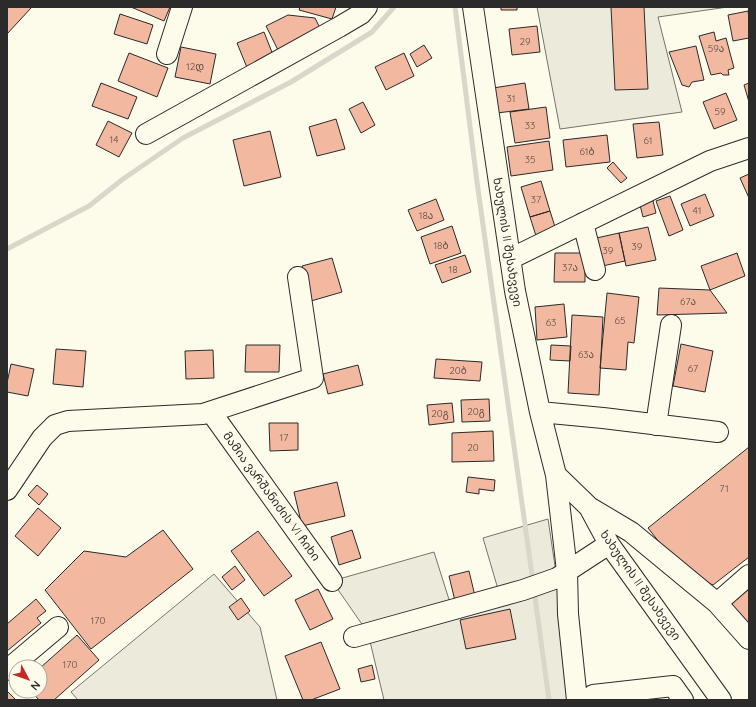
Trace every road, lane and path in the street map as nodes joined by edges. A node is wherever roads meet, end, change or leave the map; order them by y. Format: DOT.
graph roads {
  1 [pos="182,7"];
  2 [pos="367,7"];
  3 [pos="473,7"];
  4 [pos="167,54"];
  5 [pos="146,134"];
  6 [pos="749,148"];
  7 [pos="583,223"];
  8 [pos="510,259"];
  9 [pos="595,270"];
  10 [pos="298,277"];
  11 [pos="671,325"];
  12 [pos="211,412"];
  13 [pos="540,412"];
  14 [pos="656,425"];
  15 [pos="718,432"];
  16 [pos="556,475"];
  17 [pos="7,490"];
  18 [pos="589,507"];
  19 [pos="609,544"];
  20 [pos="567,571"];
  21 [pos="749,575"];
  22 [pos="332,581"];
  23 [pos="717,602"];
  24 [pos="58,627"];
  25 [pos="354,637"];
  26 [pos="749,639"];
  27 [pos="7,670"];
  28 [pos="577,700"];
  29 [pos="594,700"];
  30 [pos="683,700"];
  31 [pos="722,700"];
  1 -- 4 [label="street"];
  2 -- 5 [label="street"];
  3 -- 8 [label="street, ხახულის II შესახვევი"];
  6 -- 7 [label="street"];
  7 -- 8 [label="street"];
  7 -- 9 [label="street"];
  8 -- 13 [label="street, ხახულის II შესახვევი"];
  10 -- 12 [label="street"];
  11 -- 14 [label="street"];
  12 -- 17 [label="street"];
  12 -- 22 [label="street, მამია ვარშანიძის VI ჩიხი"];
  13 -- 14 [label="street"];
  13 -- 16 [label="street, ხახულის II შესახვევი"];
  14 -- 15 [label="street"];
  16 -- 18 [label="street, ხახულის II შესახვევი"];
  16 -- 20 [label="street, ხახულის II შესახვევი"];
  18 -- 19 [label="street, ხახულის II შესახვევი"];
  18 -- 23 [label="street"];
  19 -- 20 [label="street"];
  19 -- 31 [label="street, ხახულის II შესახვევი"];
  20 -- 25 [label="street"];
  20 -- 28 [label="street, ხახულის II შესახვევი"];
  21 -- 23 [label="street"];
  23 -- 26 [label="street"];
  24 -- 27 [label="street"];
  29 -- 30 [label="street"];
}
